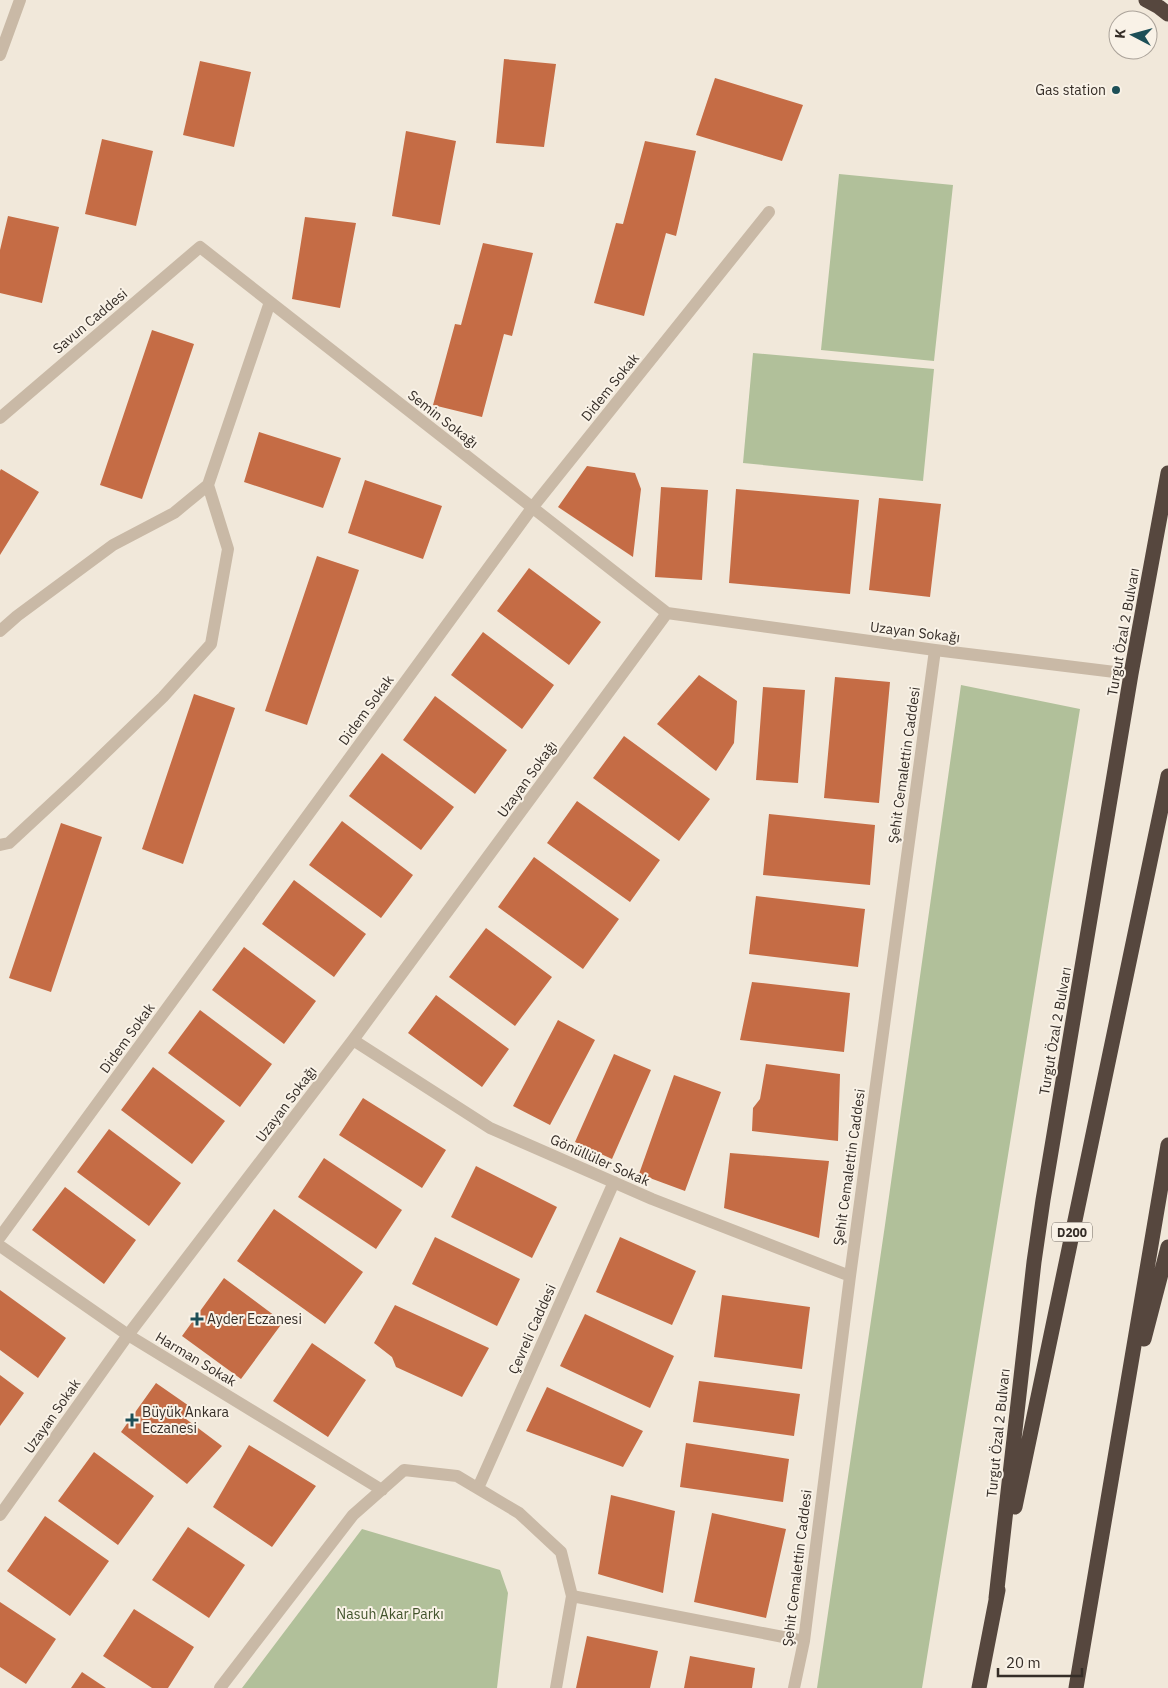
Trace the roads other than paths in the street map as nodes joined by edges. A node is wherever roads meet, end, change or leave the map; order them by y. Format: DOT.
graph roads {
  1 [pos="20,0"];
  2 [pos="1146,0"];
  3 [pos="1168,14"];
  4 [pos="0,55"];
  5 [pos="769,212"];
  6 [pos="200,247"];
  7 [pos="270,302"];
  8 [pos="0,418"];
  9 [pos="1168,473"];
  10 [pos="208,485"];
  11 [pos="532,508"];
  12 [pos="667,614"];
  13 [pos="0,631"];
  14 [pos="935,650"];
  15 [pos="1131,674"];
  16 [pos="1168,776"];
  17 [pos="0,845"];
  18 [pos="353,1040"];
  19 [pos="1168,1145"];
  20 [pos="614,1182"];
  21 [pos="0,1237"];
  22 [pos="0,1246"];
  23 [pos="1168,1247"];
  24 [pos="850,1276"];
  25 [pos="128,1335"];
  26 [pos="1119,1440"];
  27 [pos="478,1488"];
  28 [pos="382,1490"];
  29 [pos="0,1515"];
  30 [pos="572,1596"];
  31 [pos="996,1598"];
  32 [pos="804,1641"];
  33 [pos="220,1688"];
  34 [pos="556,1688"];
  35 [pos="794,1688"];
  36 [pos="979,1688"];
  37 [pos="1076,1688"];
  1 -- 4 [label="street"];
  2 -- 3 [label="highway"];
  5 -- 11 [label="street, Didem Sokak"];
  6 -- 7 [label="street, Semin Sokağı"];
  6 -- 8 [label="street, Savun Caddesi"];
  7 -- 10 [label="street"];
  7 -- 11 [label="street, Semin Sokağı"];
  9 -- 15 [label="highway, Turgut Özal 2 Bulvarı"];
  10 -- 13 [label="street"];
  10 -- 17 [label="street"];
  11 -- 12 [label="street, Semin Sokağı"];
  11 -- 21 [label="street, Didem Sokak"];
  12 -- 14 [label="street, Uzayan Sokağı"];
  12 -- 18 [label="street, Uzayan Sokağı"];
  14 -- 15 [label="street, Uzayan Sokağı"];
  14 -- 24 [label="street, Şehit Cemalettin Caddesi"];
  15 -- 31 [label="highway, Turgut Özal 2 Bulvarı"];
  16 -- 31 [label="highway, Turgut Özal 2 Bulvarı / D200"];
  18 -- 20 [label="street, Gönüllüler Sokak"];
  18 -- 25 [label="street, Uzayan Sokağı"];
  19 -- 26 [label="highway"];
  20 -- 24 [label="street, Gönüllüler Sokak"];
  20 -- 27 [label="street, Çevreli Caddesi"];
  22 -- 25 [label="street, Harman Sokak"];
  23 -- 26 [label="highway"];
  24 -- 32 [label="street, Şehit Cemalettin Caddesi"];
  25 -- 28 [label="street, Harman Sokak"];
  25 -- 29 [label="street, Uzayan Sokak"];
  26 -- 37 [label="highway"];
  27 -- 28 [label="street"];
  27 -- 30 [label="street"];
  28 -- 33 [label="street"];
  30 -- 32 [label="street"];
  30 -- 34 [label="street"];
  31 -- 36 [label="highway, Turgut Özal 2 Bulvarı / D200"];
  32 -- 35 [label="street, Şehit Cemalettin Caddesi"];
}
